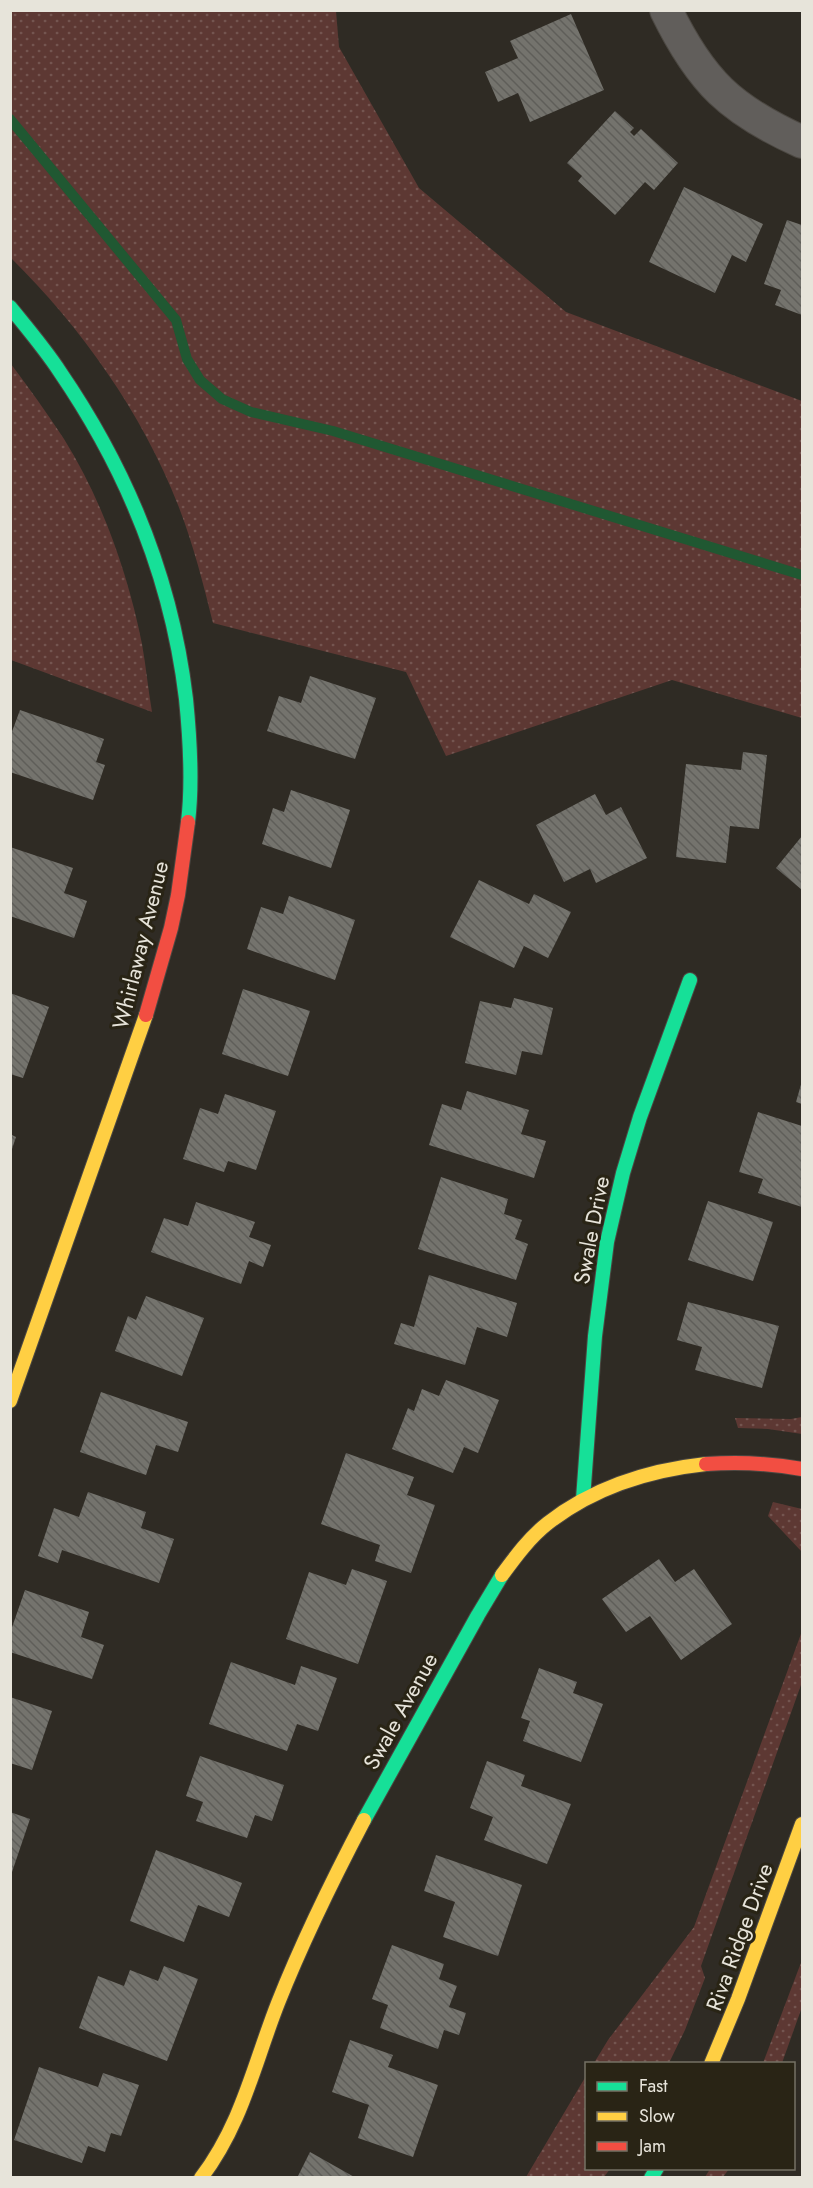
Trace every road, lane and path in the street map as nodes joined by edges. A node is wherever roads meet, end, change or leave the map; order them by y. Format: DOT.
graph roads {
  1 [pos="666,10"];
  2 [pos="802,142"];
  3 [pos="10,307"];
  4 [pos="690,980"];
  5 [pos="10,1401"];
  6 [pos="802,1469"];
  7 [pos="584,1499"];
  8 [pos="802,1824"];
  9 [pos="712,2062"];
  10 [pos="201,2178"];
  1 -- 2 [label="street"];
  3 -- 5 [label="street, Whirlaway Avenue"];
  4 -- 7 [label="street, Swale Drive"];
  6 -- 7 [label="street, Swale Avenue"];
  7 -- 10 [label="street, Swale Avenue"];
  8 -- 9 [label="street, Riva Ridge Drive"];
}
